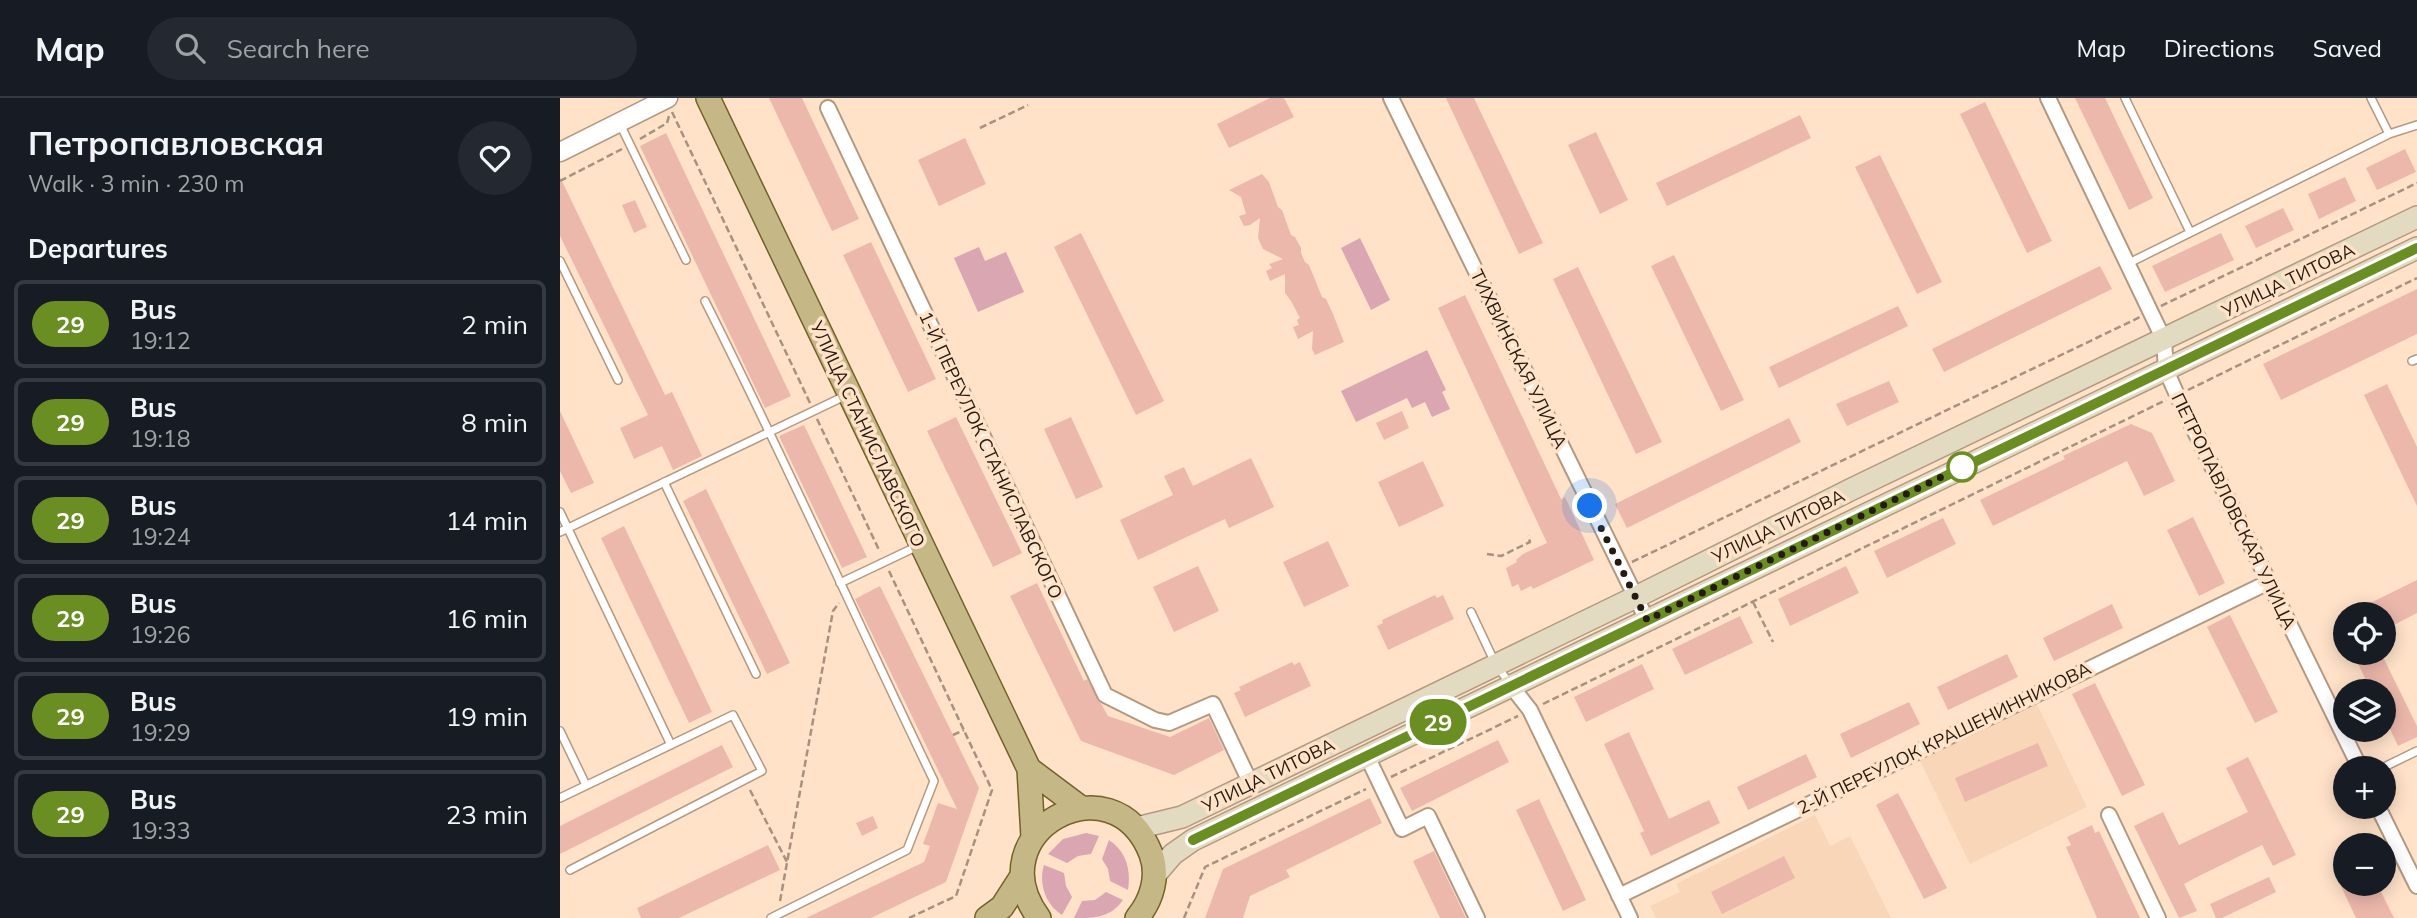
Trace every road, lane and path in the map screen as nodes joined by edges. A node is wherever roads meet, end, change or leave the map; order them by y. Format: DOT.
graph roads {
  1 [pos="708,98"];
  2 [pos="1391,98"];
  3 [pos="2048,98"];
  4 [pos="2125,98"];
  5 [pos="2371,98"];
  6 [pos="667,99"];
  7 [pos="1028,105"];
  8 [pos="828,108"];
  9 [pos="619,122"];
  10 [pos="2417,125"];
  11 [pos="980,128"];
  12 [pos="2389,134"];
  13 [pos="560,152"];
  14 [pos="2417,183"];
  15 [pos="2417,217"];
  16 [pos="2190,232"];
  17 [pos="2417,248"];
  18 [pos="686,260"];
  19 [pos="560,261"];
  20 [pos="2127,264"];
  21 [pos="2417,278"];
  22 [pos="705,301"];
  23 [pos="2151,311"];
  24 [pos="2164,340"];
  25 [pos="2166,370"];
  26 [pos="618,380"];
  27 [pos="849,395"];
  28 [pos="2177,395"];
  29 [pos="814,411"];
  30 [pos="771,431"];
  31 [pos="664,482"];
  32 [pos="560,512"];
  33 [pos="564,530"];
  34 [pos="1528,536"];
  35 [pos="920,545"];
  36 [pos="1487,554"];
  37 [pos="885,562"];
  38 [pos="1631,563"];
  39 [pos="2269,582"];
  40 [pos="839,583"];
  41 [pos="845,595"];
  42 [pos="1636,597"];
  43 [pos="1753,602"];
  44 [pos="1471,612"];
  45 [pos="1647,620"];
  46 [pos="1773,642"];
  47 [pos="1496,665"];
  48 [pos="756,674"];
  49 [pos="1512,687"];
  50 [pos="1530,710"];
  51 [pos="964,730"];
  52 [pos="560,732"];
  53 [pos="953,735"];
  54 [pos="671,745"];
  55 [pos="2417,751"];
  56 [pos="1367,756"];
  57 [pos="2354,756"];
  58 [pos="2396,761"];
  59 [pos="1029,769"];
  60 [pos="744,780"];
  61 [pos="1380,782"];
  62 [pos="1251,784"];
  63 [pos="586,785"];
  64 [pos="560,797"];
  65 [pos="1081,808"];
  66 [pos="2109,815"];
  67 [pos="2384,819"];
  68 [pos="1137,828"];
  69 [pos="1033,837"];
  70 [pos="787,862"];
  71 [pos="570,870"];
  72 [pos="1155,875"];
  73 [pos="1022,876"];
  74 [pos="2417,886"];
  75 [pos="1619,896"];
  76 [pos="1142,915"];
  77 [pos="776,917"];
  78 [pos="909,918"];
  79 [pos="987,918"];
  80 [pos="1039,918"];
  81 [pos="1184,918"];
  82 [pos="1477,918"];
  83 [pos="1630,918"];
  84 [pos="2158,918"];
  1 -- 27 [label="main road, УЛИЦА СТАНИСЛАВСКОГО"];
  2 -- 42 [label="street, ТИХВИНСКАЯ УЛИЦА"];
  3 -- 20 [label="street, ПЕТРОПАВЛОВСКАЯ УЛИЦА"];
  4 -- 16 [label="lane"];
  5 -- 12 [label="lane"];
  6 -- 9 [label="street"];
  6 -- 29 [label="path"];
  7 -- 11 [label="path"];
  8 -- 62 [label="street, 1-Й ПЕРЕУЛОК СТАНИСЛАВСКОГО"];
  9 -- 13 [label="street"];
  9 -- 18 [label="lane"];
  10 -- 12 [label="lane"];
  12 -- 16 [label="lane"];
  14 -- 23 [label="path"];
  15 -- 24 [label="main road, УЛИЦА ТИТОВА"];
  16 -- 20 [label="lane"];
  17 -- 25 [label="main road, УЛИЦА ТИТОВА"];
  19 -- 26 [label="lane"];
  20 -- 23 [label="street, ПЕТРОПАВЛОВСКАЯ УЛИЦА"];
  21 -- 28 [label="path"];
  22 -- 30 [label="lane"];
  23 -- 24 [label="street, ПЕТРОПАВЛОВСКАЯ УЛИЦА"];
  23 -- 38 [label="path"];
  24 -- 25 [label="street, ПЕТРОПАВЛОВСКАЯ УЛИЦА"];
  24 -- 42 [label="main road, УЛИЦА ТИТОВА"];
  25 -- 28 [label="street, ПЕТРОПАВЛОВСКАЯ УЛИЦА"];
  25 -- 45 [label="main road, УЛИЦА ТИТОВА"];
  27 -- 29 [label="lane"];
  27 -- 35 [label="main road, УЛИЦА СТАНИСЛАВСКОГО"];
  28 -- 39 [label="street, ПЕТРОПАВЛОВСКАЯ УЛИЦА"];
  28 -- 43 [label="path"];
  29 -- 30 [label="lane"];
  29 -- 37 [label="path"];
  30 -- 31 [label="lane"];
  30 -- 40 [label="lane"];
  31 -- 33 [label="lane"];
  31 -- 48 [label="lane"];
  32 -- 33 [label="lane"];
  33 -- 54 [label="lane"];
  34 -- 36 [label="path"];
  35 -- 37 [label="lane"];
  35 -- 59 [label="main road, УЛИЦА СТАНИСЛАВСКОГО"];
  37 -- 40 [label="lane"];
  37 -- 51 [label="path"];
  39 -- 57 [label="street, ПЕТРОПАВЛОВСКАЯ УЛИЦА"];
  39 -- 75 [label="street, 2-Й ПЕРЕУЛОК КРАШЕНИННИКОВА"];
  40 -- 41 [label="lane"];
  41 -- 70 [label="path"];
  41 -- 77 [label="lane"];
  42 -- 45 [label="street, ТИХВИНСКАЯ УЛИЦА"];
  42 -- 47 [label="main road, УЛИЦА ТИТОВА"];
  43 -- 46 [label="path"];
  43 -- 50 [label="path"];
  44 -- 47 [label="lane"];
  45 -- 49 [label="main road, УЛИЦА ТИТОВА"];
  47 -- 49 [label="lane"];
  47 -- 62 [label="main road, УЛИЦА ТИТОВА"];
  49 -- 50 [label="street"];
  49 -- 56 [label="main road, УЛИЦА ТИТОВА"];
  50 -- 61 [label="path"];
  50 -- 75 [label="street"];
  51 -- 53 [label="path"];
  51 -- 78 [label="path"];
  52 -- 63 [label="lane"];
  54 -- 60 [label="lane"];
  54 -- 63 [label="lane"];
  55 -- 58 [label="lane"];
  56 -- 61 [label="street"];
  56 -- 72 [label="main road, УЛИЦА ТИТОВА"];
  59 -- 65 [label="main road"];
  59 -- 69 [label="main road"];
  60 -- 70 [label="path"];
  60 -- 71 [label="lane"];
  61 -- 81 [label="path"];
  61 -- 82 [label="street"];
  62 -- 68 [label="main road, УЛИЦА ТИТОВА"];
  63 -- 64 [label="lane"];
  65 -- 68 [label="main road"];
  65 -- 69 [label="main road"];
  66 -- 84 [label="street"];
  67 -- 74 [label="street"];
  68 -- 72 [label="main road"];
  69 -- 73 [label="main road"];
  70 -- 77 [label="path"];
  72 -- 76 [label="main road"];
  73 -- 79 [label="main road"];
  73 -- 80 [label="main road"];
  75 -- 83 [label="street"];
}
